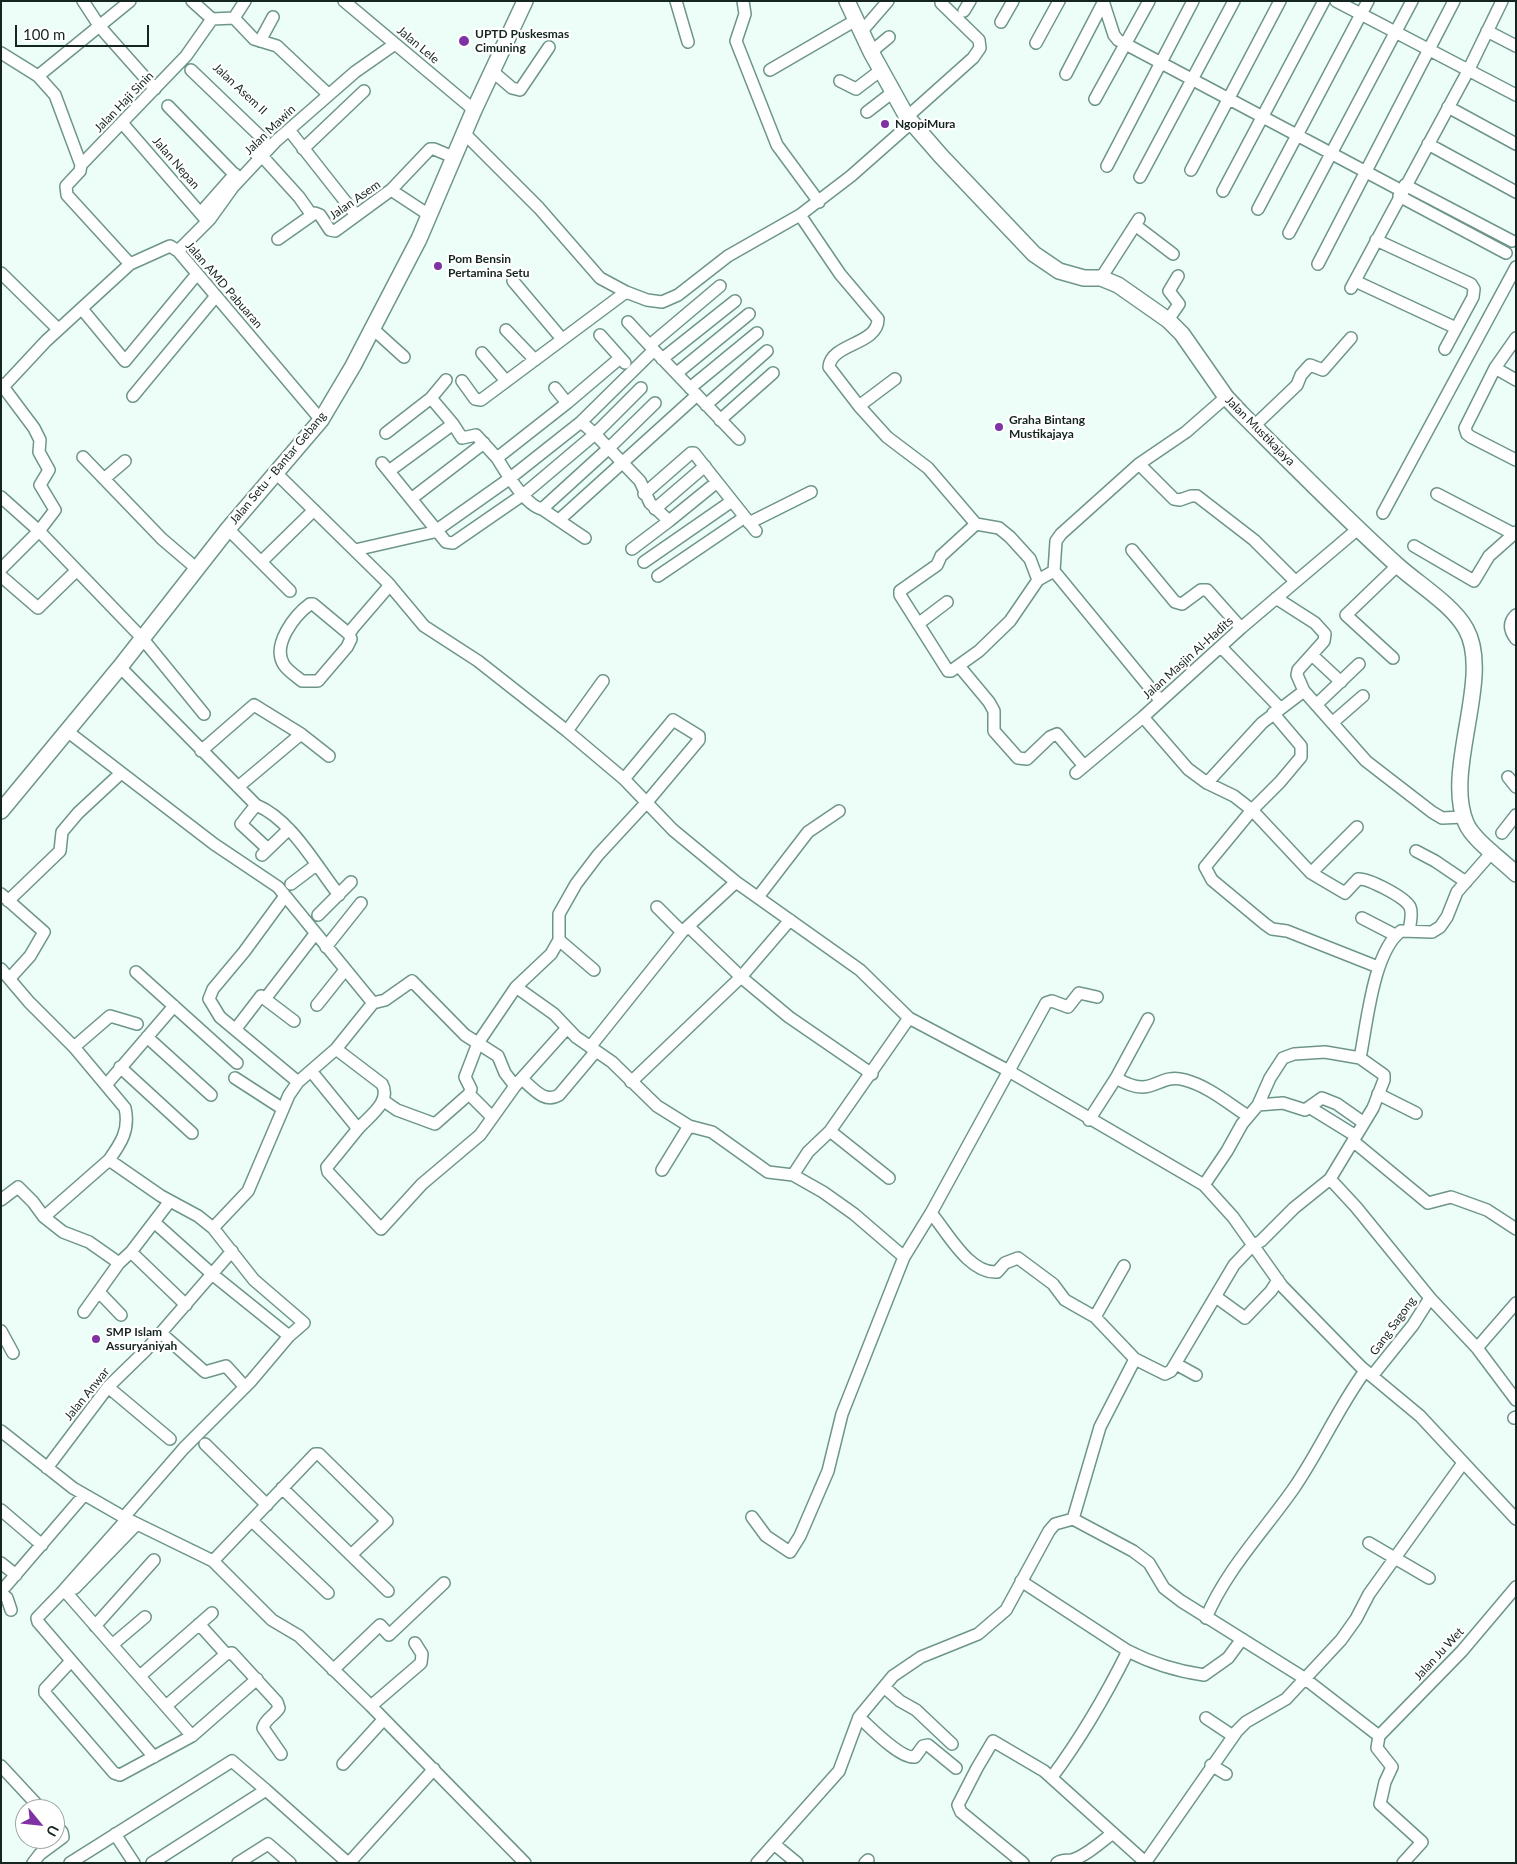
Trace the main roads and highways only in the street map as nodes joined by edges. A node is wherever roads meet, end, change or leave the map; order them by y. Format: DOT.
graph roads {
  1 [pos="525,1"];
  2 [pos="848,1"];
  3 [pos="1,811"];
  4 [pos="1516,874"];
  1 -- 3 [label="main road, Jalan Setu - Bantar Gebang"];
  2 -- 4 [label="main road, Jalan Mustikajaya"];
}
